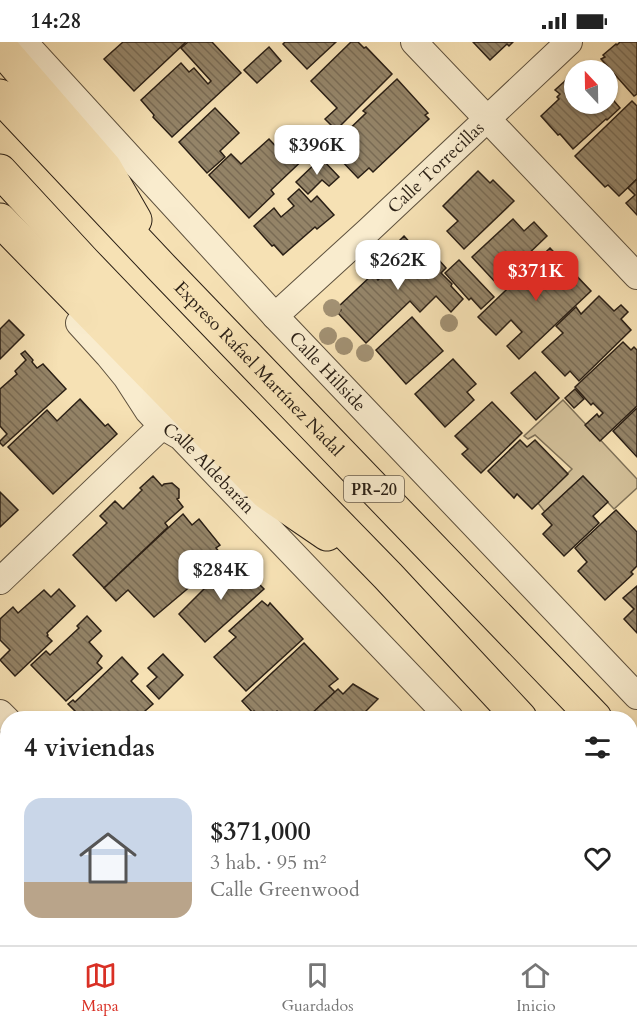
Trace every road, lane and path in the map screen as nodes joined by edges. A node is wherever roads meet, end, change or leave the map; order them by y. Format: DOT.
graph roads {
  1 [pos="24,42"];
  2 [pos="414,42"];
  3 [pos="568,42"];
  4 [pos="0,47"];
  5 [pos="0,96"];
  6 [pos="487,118"];
  7 [pos="0,171"];
  8 [pos="0,220"];
  9 [pos="0,240"];
  10 [pos="162,268"];
  11 [pos="637,276"];
  12 [pos="275,316"];
  13 [pos="162,426"];
  14 [pos="388,576"];
  15 [pos="0,581"];
  16 [pos="637,696"];
  17 [pos="443,711"];
  18 [pos="513,711"];
  19 [pos="588,711"];
  1 -- 12 [label="street, Calle Hillside"];
  2 -- 6 [label="street"];
  3 -- 6 [label="street, Calle Torrecillas"];
  4 -- 10 [label="highway"];
  5 -- 10 [label="highway, Expreso Rafael Martínez Nadal / PR-20"];
  6 -- 11 [label="street"];
  6 -- 12 [label="street, Calle Torrecillas"];
  7 -- 14 [label="highway, PR-20"];
  8 -- 14 [label="highway"];
  9 -- 13 [label="street, Calle Aldebarán"];
  10 -- 19 [label="highway, Expreso Rafael Martínez Nadal / PR-20"];
  12 -- 16 [label="street, Calle Hillside"];
  13 -- 15 [label="street"];
  13 -- 17 [label="street, Calle Aldebarán"];
  14 -- 18 [label="highway, PR-20"];
}
